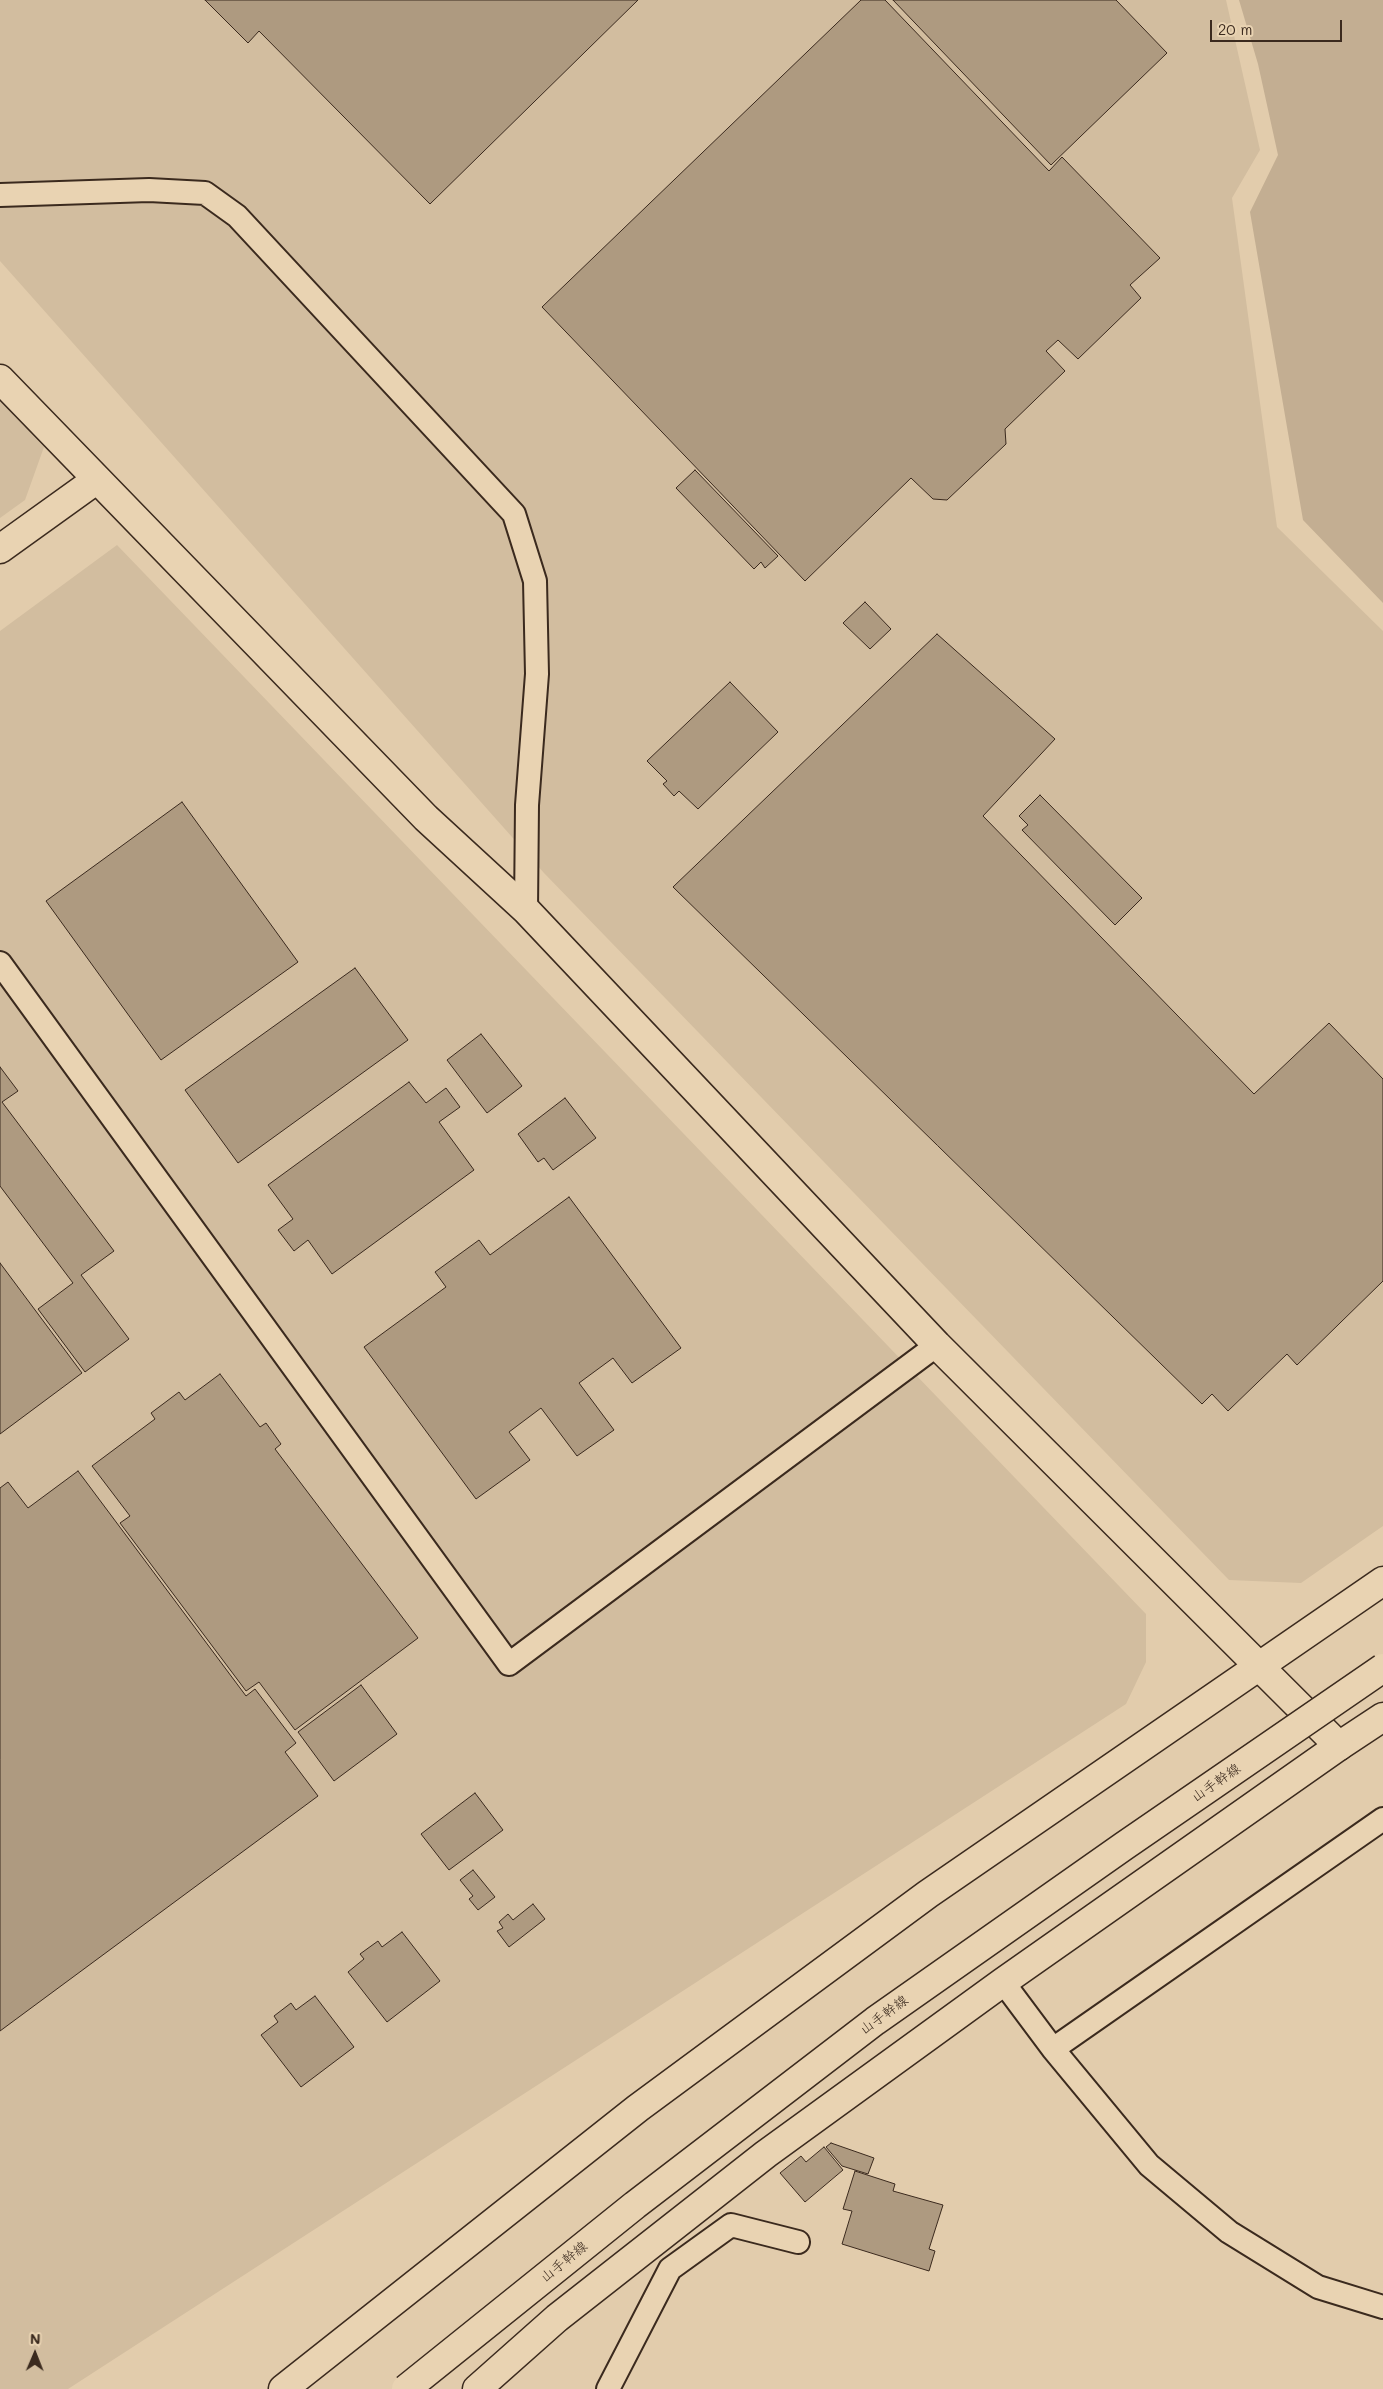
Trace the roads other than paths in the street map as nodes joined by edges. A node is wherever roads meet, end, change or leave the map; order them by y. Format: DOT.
graph roads {
  1 [pos="0,195"];
  2 [pos="0,379"];
  3 [pos="96,480"];
  4 [pos="0,549"];
  5 [pos="526,910"];
  6 [pos="0,963"];
  7 [pos="937,1345"];
  8 [pos="1383,1581"];
  9 [pos="1259,1665"];
  10 [pos="1383,1668"];
  11 [pos="1383,1718"];
  12 [pos="1340,1746"];
  13 [pos="1383,1818"];
  14 [pos="1003,1982"];
  15 [pos="1053,2049"];
  16 [pos="798,2242"];
  17 [pos="1383,2307"];
  18 [pos="286,2387"];
  19 [pos="406,2389"];
  20 [pos="477,2389"];
  21 [pos="608,2389"];
  1 -- 5 [label="lane"];
  2 -- 3 [label="street"];
  3 -- 4 [label="street"];
  3 -- 5 [label="street"];
  5 -- 7 [label="street"];
  6 -- 7 [label="lane"];
  7 -- 9 [label="street"];
  8 -- 9 [label="street"];
  9 -- 12 [label="street"];
  9 -- 18 [label="street"];
  10 -- 19 [label="street, 山手幹線, bridge"];
  11 -- 12 [label="street"];
  12 -- 14 [label="street"];
  13 -- 15 [label="lane"];
  14 -- 15 [label="lane"];
  14 -- 20 [label="street"];
  15 -- 17 [label="lane"];
  16 -- 21 [label="lane"];
}
